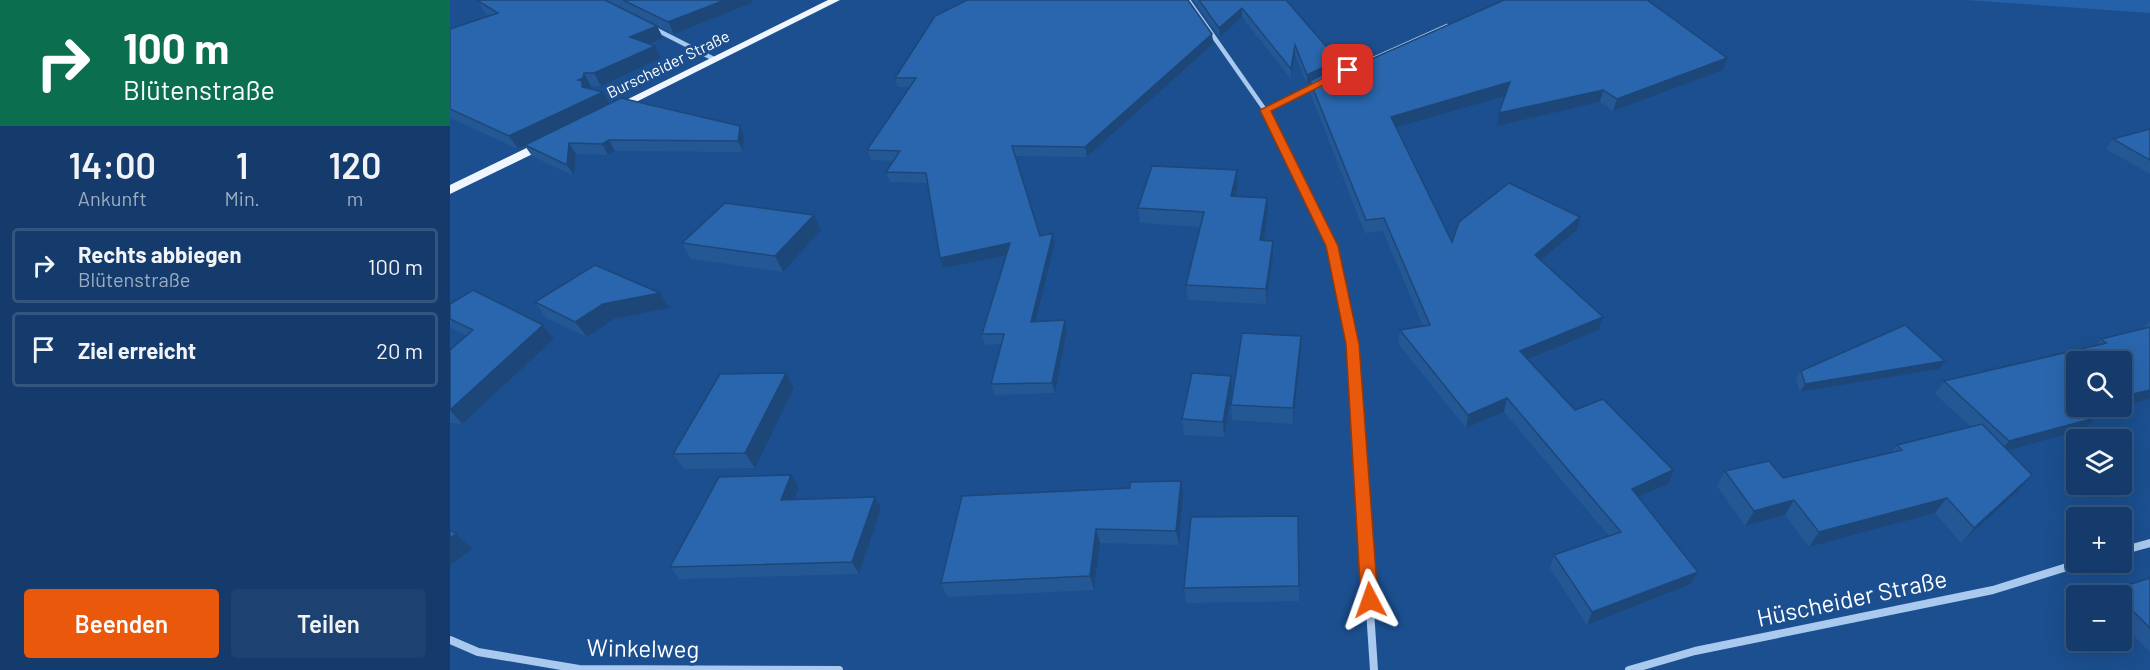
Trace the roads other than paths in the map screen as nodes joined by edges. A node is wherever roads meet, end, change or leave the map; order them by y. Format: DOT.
graph roads {
  1 [pos="836,0"];
  2 [pos="1188,0"];
  3 [pos="1453,23"];
  4 [pos="651,27"];
  5 [pos="714,59"];
  6 [pos="1337,75"];
  7 [pos="1327,80"];
  8 [pos="1265,110"];
  9 [pos="598,116"];
  10 [pos="556,137"];
  11 [pos="450,190"];
  12 [pos="2150,543"];
  13 [pos="2132,548"];
  14 [pos="2066,567"];
  15 [pos="450,640"];
  16 [pos="839,670"];
  17 [pos="1374,670"];
  18 [pos="1629,670"];
  1 -- 5 [label="main road, Burscheider Straße"];
  2 -- 8 [label="street"];
  3 -- 6 [label="street"];
  4 -- 5 [label="street"];
  5 -- 9 [label="main road, Burscheider Straße"];
  7 -- 8 [label="street"];
  8 -- 17 [label="street"];
  10 -- 11 [label="main road"];
  12 -- 13 [label="street"];
  14 -- 18 [label="street, Hüscheider Straße"];
  15 -- 16 [label="street, Winkelweg"];
}
